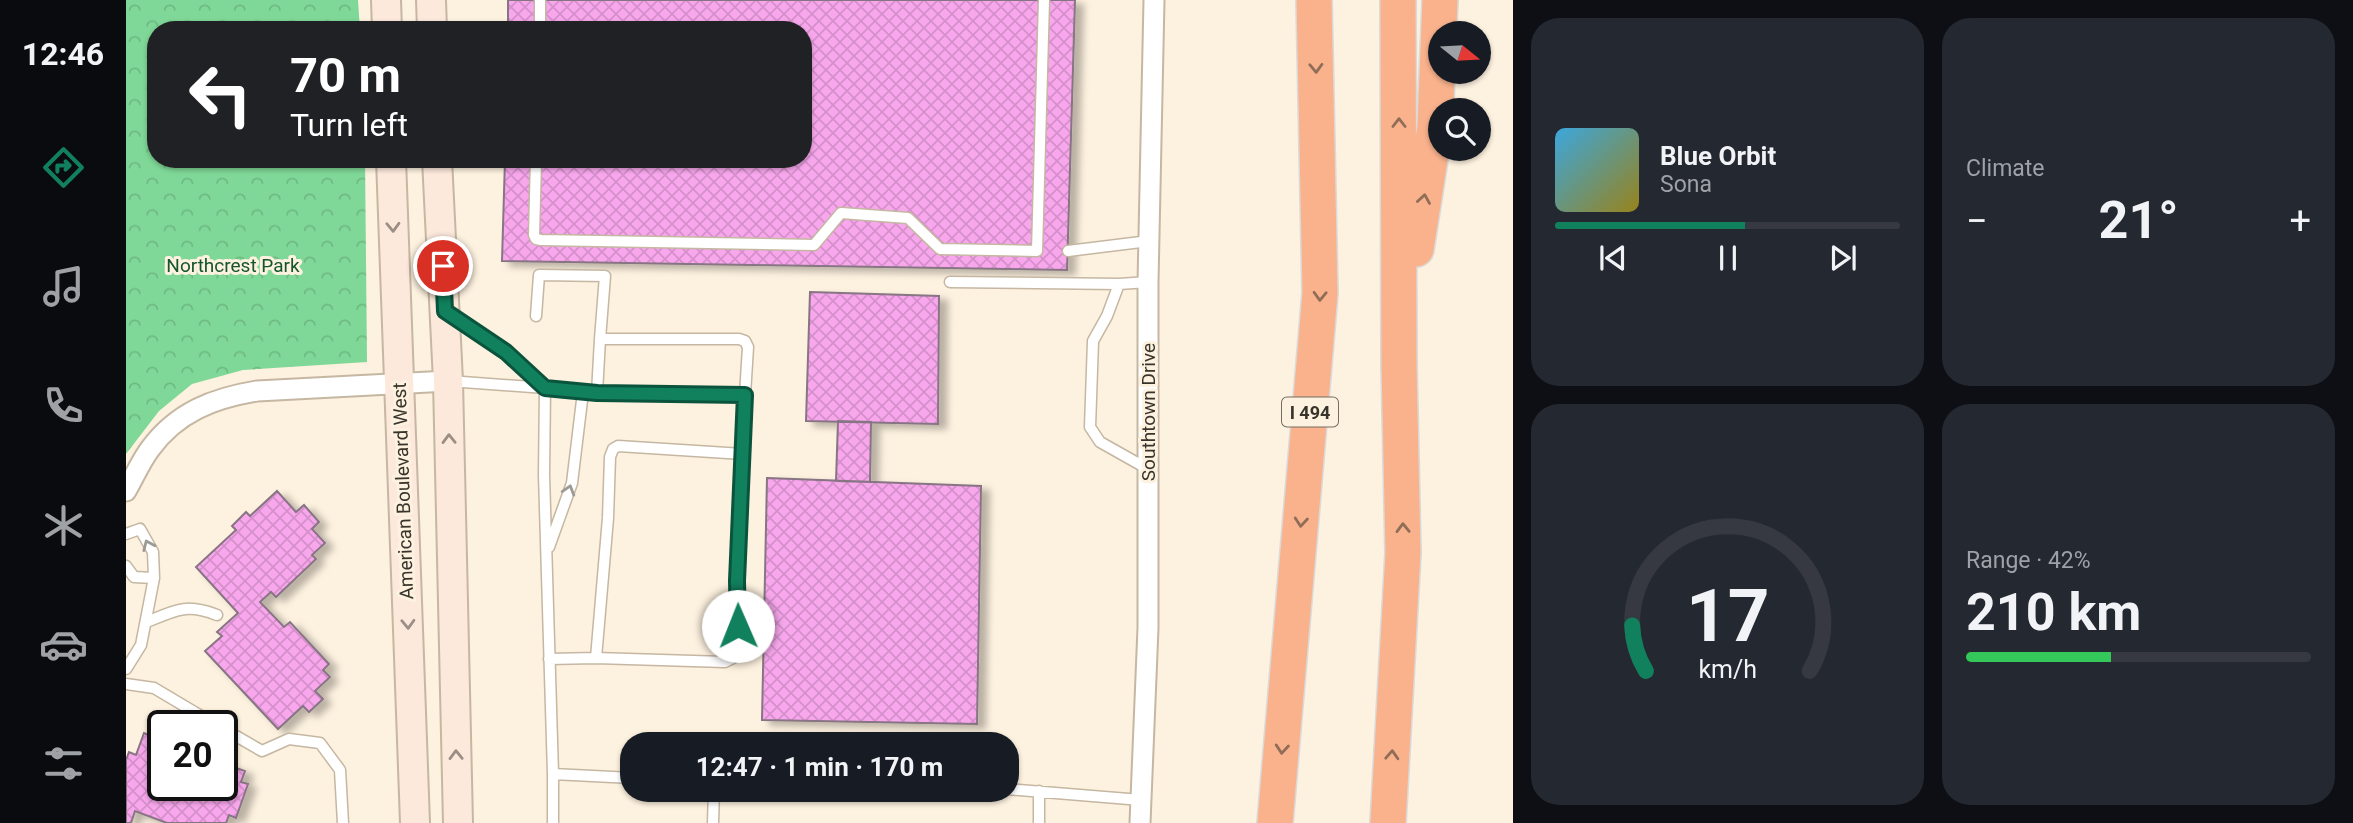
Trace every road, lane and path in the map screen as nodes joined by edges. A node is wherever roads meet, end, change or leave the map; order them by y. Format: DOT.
graph roads {
  1 [pos="386,0"];
  2 [pos="431,0"];
  3 [pos="540,0"];
  4 [pos="1044,0"];
  5 [pos="1154,0"];
  6 [pos="1314,0"];
  7 [pos="1398,0"];
  8 [pos="1440,0"];
  9 [pos="387,21"];
  10 [pos="432,21"];
  11 [pos="540,21"];
  12 [pos="391,168"];
  13 [pos="438,168"];
  14 [pos="536,168"];
  15 [pos="1149,241"];
  16 [pos="1068,251"];
  17 [pos="950,282"];
  18 [pos="1148,282"];
  19 [pos="1119,284"];
  20 [pos="445,311"];
  21 [pos="536,316"];
  22 [pos="600,339"];
  23 [pos="1399,363"];
  24 [pos="448,381"];
  25 [pos="399,384"];
  26 [pos="545,388"];
  27 [pos="583,391"];
  28 [pos="597,393"];
  29 [pos="745,395"];
  30 [pos="743,454"];
  31 [pos="1148,469"];
  32 [pos="126,491"];
  33 [pos="126,534"];
  34 [pos="546,554"];
  35 [pos="126,566"];
  36 [pos="154,578"];
  37 [pos="217,615"];
  38 [pos="146,622"];
  39 [pos="596,658"];
  40 [pos="550,659"];
  41 [pos="126,669"];
  42 [pos="126,684"];
  43 [pos="191,710"];
  44 [pos="238,737"];
  45 [pos="553,774"];
  46 [pos="620,777"];
  47 [pos="1019,790"];
  48 [pos="1039,791"];
  49 [pos="1141,800"];
  50 [pos="714,802"];
  51 [pos="343,823"];
  52 [pos="415,823"];
  53 [pos="458,823"];
  54 [pos="553,823"];
  55 [pos="713,823"];
  56 [pos="1038,823"];
  57 [pos="1140,823"];
  58 [pos="1276,823"];
  59 [pos="1388,823"];
  1 -- 9 [label="main road"];
  2 -- 10 [label="main road"];
  3 -- 11 [label="lane"];
  4 -- 14 [label="lane"];
  5 -- 15 [label="street, Southtown Drive"];
  6 -- 58 [label="highway, I 494, one-way"];
  23 -- 7 [label="highway, one-way"];
  23 -- 8 [label="highway, one-way"];
  12 -- 25 [label="main road, American Boulevard West, one-way"];
  13 -- 20 [label="main road"];
  15 -- 16 [label="lane"];
  15 -- 18 [label="street, Southtown Drive"];
  17 -- 19 [label="lane"];
  18 -- 19 [label="lane"];
  18 -- 31 [label="street, Southtown Drive"];
  19 -- 31 [label="lane"];
  20 -- 24 [label="main road"];
  20 -- 26 [label="lane"];
  21 -- 22 [label="lane"];
  22 -- 28 [label="lane"];
  22 -- 29 [label="lane"];
  59 -- 23 [label="highway, one-way"];
  24 -- 25 [label="street"];
  24 -- 26 [label="lane"];
  53 -- 24 [label="main road, one-way"];
  25 -- 32 [label="street"];
  25 -- 52 [label="main road, American Boulevard West, one-way"];
  26 -- 27 [label="lane"];
  26 -- 34 [label="lane"];
  27 -- 28 [label="lane"];
  34 -- 27 [label="lane, one-way"];
  28 -- 29 [label="lane"];
  29 -- 30 [label="lane"];
  30 -- 39 [label="lane"];
  30 -- 39 [label="lane"];
  31 -- 49 [label="street, Southtown Drive"];
  36 -- 33 [label="lane, one-way"];
  34 -- 40 [label="lane"];
  35 -- 36 [label="lane"];
  36 -- 38 [label="lane"];
  37 -- 38 [label="lane"];
  38 -- 41 [label="lane"];
  39 -- 40 [label="lane"];
  40 -- 45 [label="lane"];
  42 -- 43 [label="lane"];
  44 -- 51 [label="lane"];
  45 -- 46 [label="lane"];
  45 -- 54 [label="lane"];
  47 -- 48 [label="lane"];
  48 -- 49 [label="lane"];
  48 -- 56 [label="lane"];
  49 -- 57 [label="street, Southtown Drive"];
  50 -- 55 [label="lane"];
}
